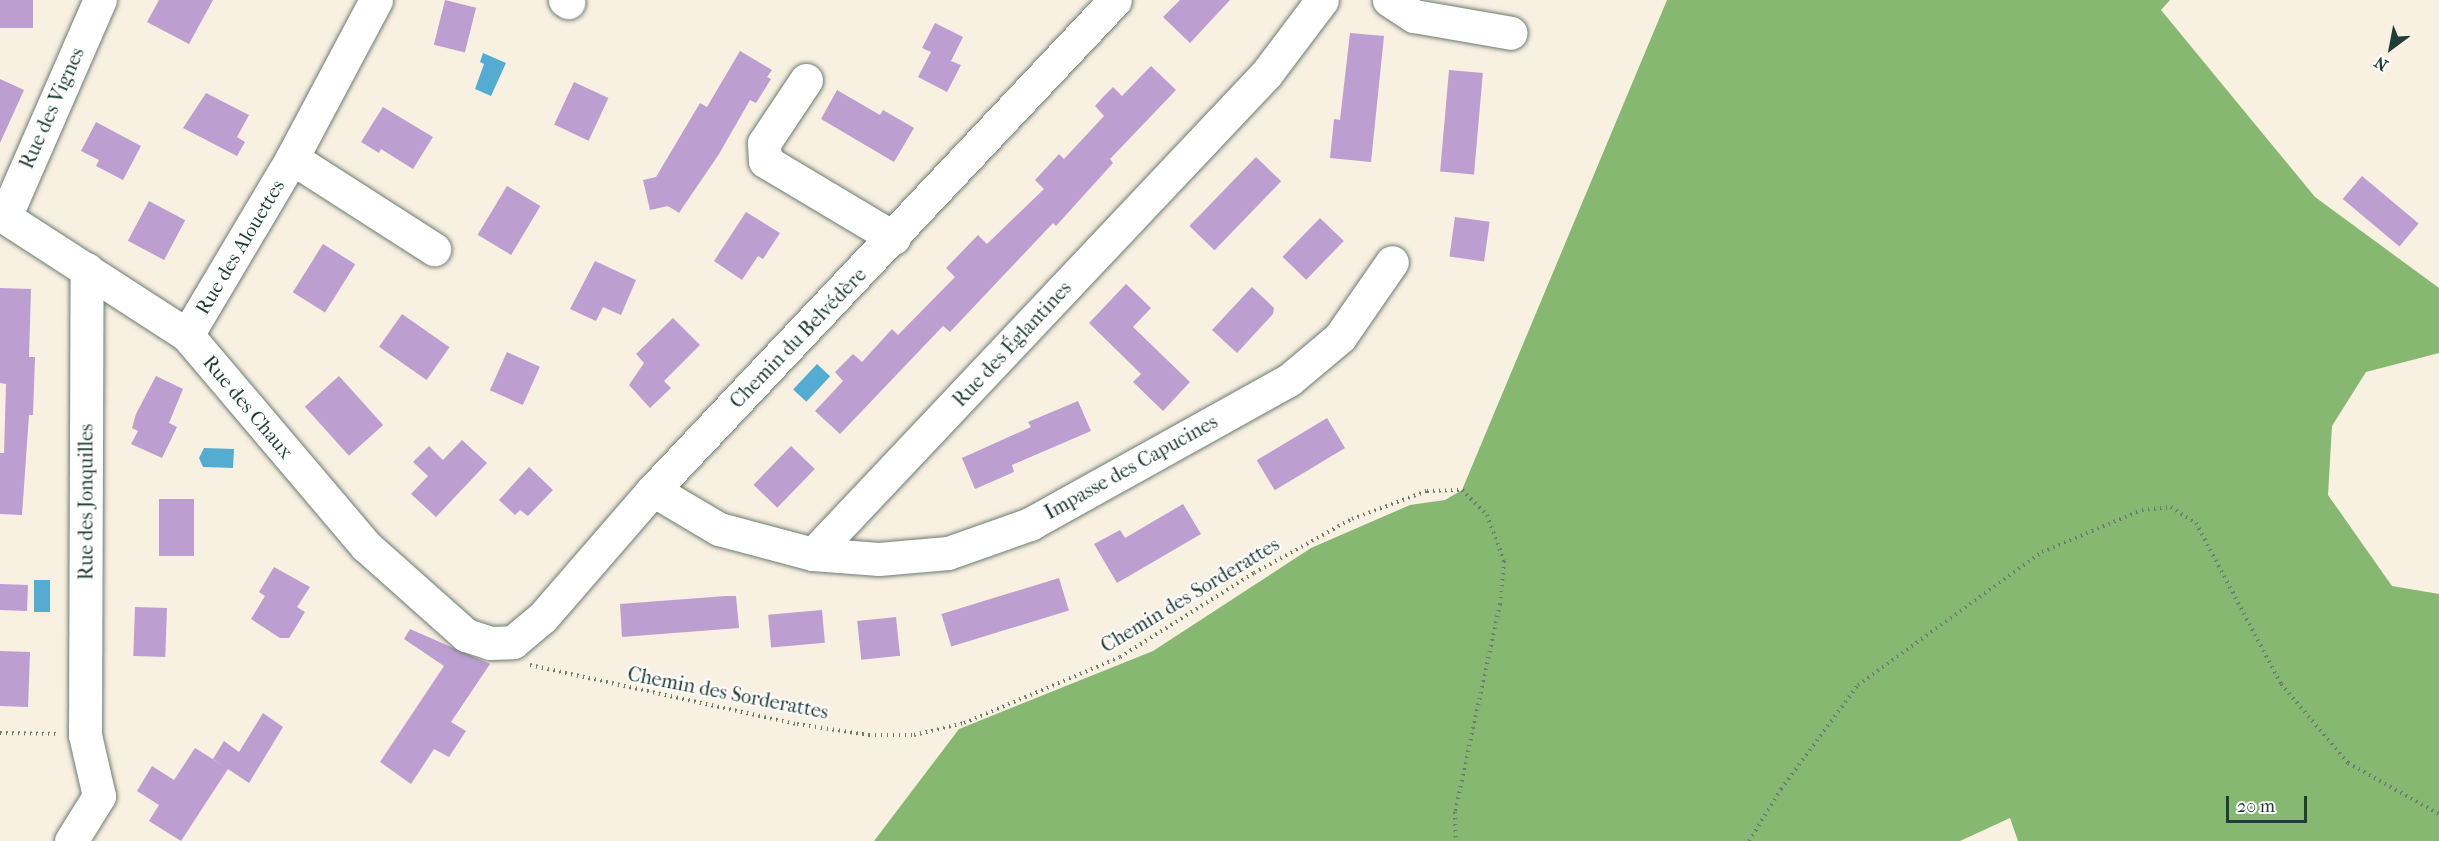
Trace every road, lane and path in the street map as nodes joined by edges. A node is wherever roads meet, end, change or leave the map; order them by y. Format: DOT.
graph roads {
  1 [pos="100,0"];
  2 [pos="376,0"];
  3 [pos="1116,0"];
  4 [pos="1322,0"];
  5 [pos="1389,0"];
  6 [pos="1511,33"];
  7 [pos="806,80"];
  8 [pos="292,158"];
  9 [pos="2,215"];
  10 [pos="894,238"];
  11 [pos="434,249"];
  12 [pos="1392,262"];
  13 [pos="87,269"];
  14 [pos="187,335"];
  15 [pos="653,490"];
  16 [pos="813,554"];
  17 [pos="513,642"];
  18 [pos="0,733"];
  19 [pos="85,735"];
  20 [pos="2439,814"];
  21 [pos="71,841"];
  22 [pos="1456,841"];
  23 [pos="1749,841"];
  1 -- 9 [label="street, Rue des Vignes"];
  2 -- 8 [label="street, Rue des Alouettes"];
  3 -- 10 [label="street, Chemin du Belvédère"];
  4 -- 16 [label="street, Rue des Églantines"];
  5 -- 6 [label="street"];
  7 -- 10 [label="street"];
  8 -- 11 [label="street, Rue des Alouettes"];
  8 -- 14 [label="street, Rue des Alouettes"];
  9 -- 13 [label="street, Rue des Chaux"];
  10 -- 15 [label="street, Chemin du Belvédère"];
  12 -- 16 [label="street, Impasse des Capucines"];
  13 -- 14 [label="street, Rue des Chaux"];
  13 -- 19 [label="street, Rue des Jonquilles"];
  14 -- 17 [label="street, Rue des Chaux"];
  15 -- 16 [label="street"];
  15 -- 17 [label="street, Chemin du Belvédère"];
  17 -- 22 [label="path, Chemin des Sorderattes"];
  18 -- 19 [label="path"];
  19 -- 21 [label="street, Rue des Jonquilles"];
  20 -- 23 [label="path"];
}
